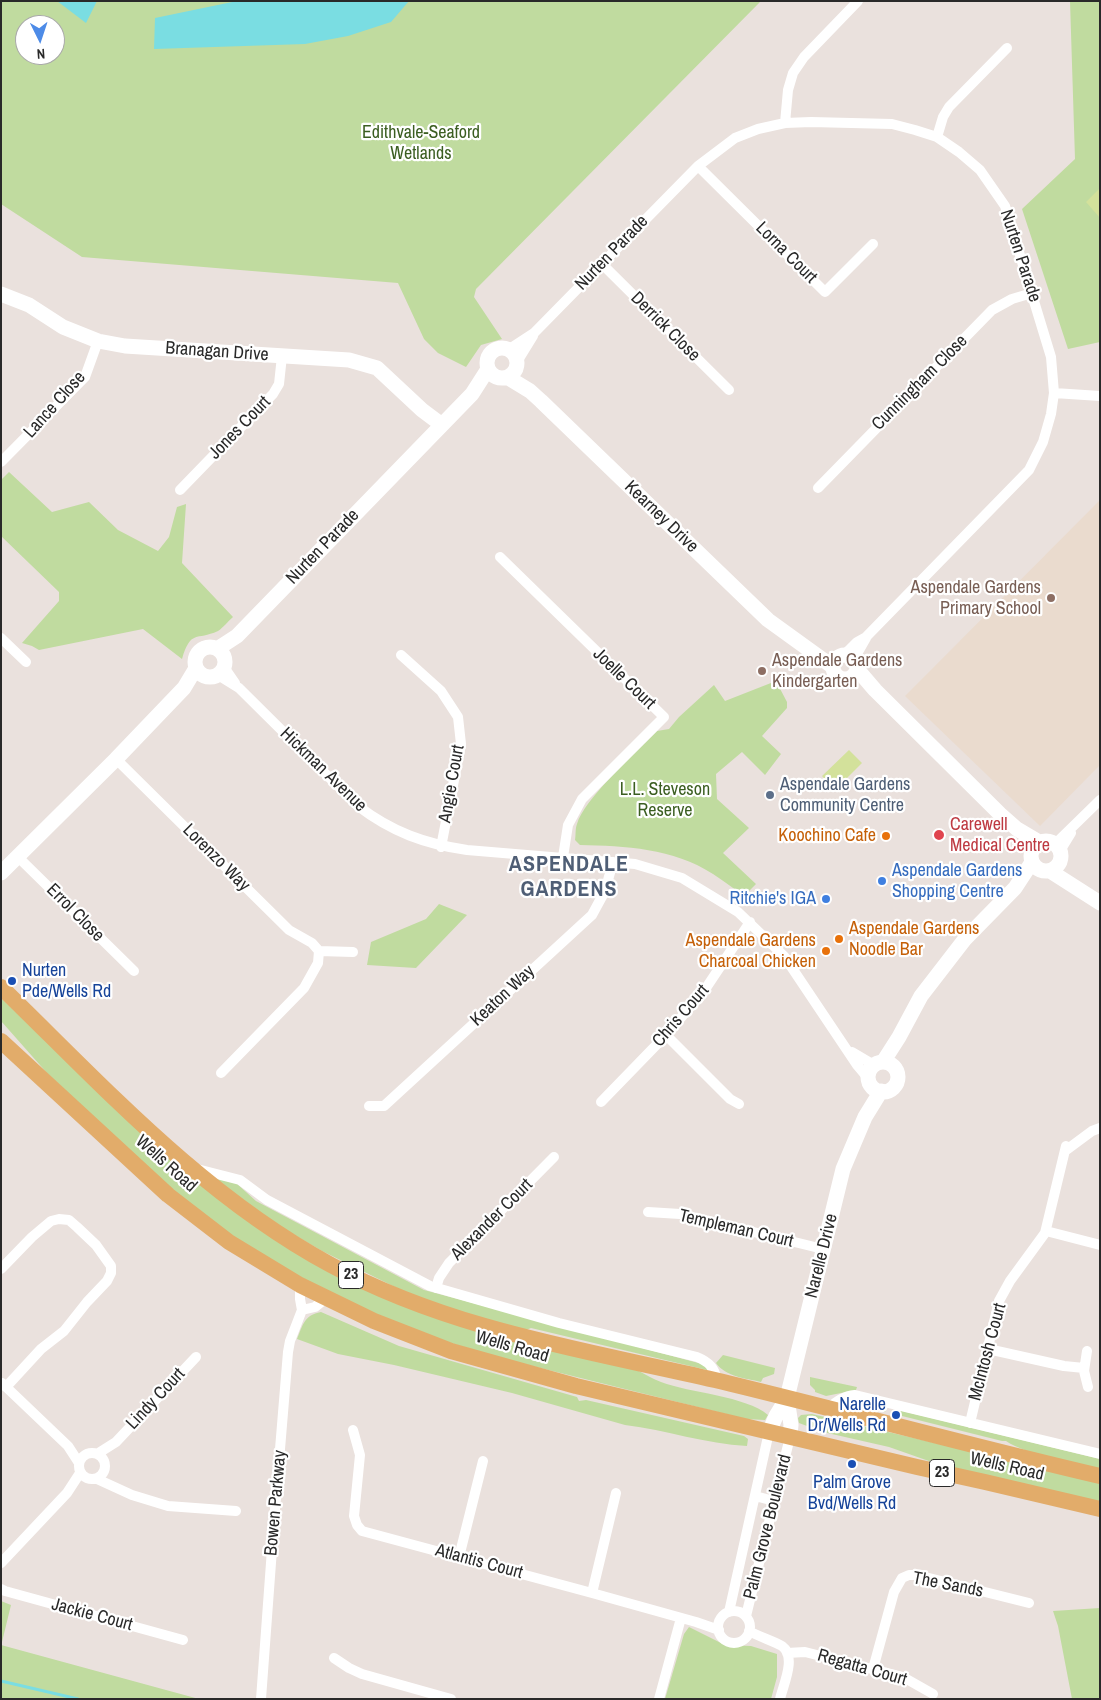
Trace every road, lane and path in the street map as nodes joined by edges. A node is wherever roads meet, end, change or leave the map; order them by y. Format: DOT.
graph roads {
  1 [pos="858,1"];
  2 [pos="1007,48"];
  3 [pos="785,123"];
  4 [pos="937,137"];
  5 [pos="698,166"];
  6 [pos="873,244"];
  7 [pos="601,263"];
  8 [pos="1032,293"];
  9 [pos="3,295"];
  10 [pos="534,333"];
  11 [pos="98,341"];
  12 [pos="282,356"];
  13 [pos="506,367"];
  14 [pos="728,390"];
  15 [pos="1054,393"];
  16 [pos="1100,396"];
  17 [pos="439,428"];
  18 [pos="1,462"];
  19 [pos="818,488"];
  20 [pos="180,490"];
  21 [pos="500,557"];
  22 [pos="1,638"];
  23 [pos="401,655"];
  24 [pos="26,662"];
  25 [pos="846,664"];
  26 [pos="214,666"];
  27 [pos="116,760"];
  28 [pos="1100,800"];
  29 [pos="441,847"];
  30 [pos="17,856"];
  31 [pos="1046,857"];
  32 [pos="563,858"];
  33 [pos="613,862"];
  34 [pos="1,873"];
  35 [pos="1100,903"];
  36 [pos="750,922"];
  37 [pos="319,951"];
  38 [pos="353,952"];
  39 [pos="134,971"];
  40 [pos="1,987"];
  41 [pos="666,1035"];
  42 [pos="1,1041"];
  43 [pos="221,1073"];
  44 [pos="878,1075"];
  45 [pos="601,1102"];
  46 [pos="739,1104"];
  47 [pos="369,1106"];
  48 [pos="1100,1128"];
  49 [pos="554,1157"];
  50 [pos="187,1165"];
  51 [pos="648,1212"];
  52 [pos="1046,1231"];
  53 [pos="1100,1244"];
  54 [pos="823,1249"];
  55 [pos="1,1269"];
  56 [pos="300,1285"];
  57 [pos="436,1288"];
  58 [pos="325,1298"];
  59 [pos="302,1310"];
  60 [pos="988,1349"];
  61 [pos="1087,1351"];
  62 [pos="196,1357"];
  63 [pos="1084,1368"];
  64 [pos="717,1381"];
  65 [pos="3,1385"];
  66 [pos="1088,1387"];
  67 [pos="788,1398"];
  68 [pos="829,1408"];
  69 [pos="970,1423"];
  70 [pos="353,1430"];
  71 [pos="769,1432"];
  72 [pos="790,1437"];
  73 [pos="116,1442"];
  74 [pos="97,1454"];
  75 [pos="1100,1454"];
  76 [pos="483,1461"];
  77 [pos="105,1467"];
  78 [pos="86,1470"];
  79 [pos="1100,1476"];
  80 [pos="120,1488"];
  81 [pos="616,1493"];
  82 [pos="755,1496"];
  83 [pos="774,1500"];
  84 [pos="1100,1509"];
  85 [pos="236,1511"];
  86 [pos="742,1553"];
  87 [pos="760,1556"];
  88 [pos="459,1557"];
  89 [pos="1,1564"];
  90 [pos="1,1589"];
  91 [pos="592,1593"];
  92 [pos="1029,1603"];
  93 [pos="729,1612"];
  94 [pos="746,1616"];
  95 [pos="681,1618"];
  96 [pos="719,1625"];
  97 [pos="746,1635"];
  98 [pos="183,1640"];
  99 [pos="788,1653"];
  100 [pos="334,1658"];
  101 [pos="873,1669"];
  102 [pos="933,1694"];
  103 [pos="260,1699"];
  104 [pos="451,1699"];
  105 [pos="659,1699"];
  106 [pos="780,1699"];
  1 -- 3 [label="street"];
  2 -- 4 [label="street"];
  3 -- 4 [label="street, Nurten Parade"];
  3 -- 5 [label="street, Nurten Parade"];
  4 -- 8 [label="street, Nurten Parade"];
  5 -- 6 [label="street, Lorna Court"];
  5 -- 7 [label="street, Nurten Parade"];
  7 -- 10 [label="street, Nurten Parade"];
  7 -- 14 [label="street, Derrick Close"];
  8 -- 15 [label="street, Nurten Parade"];
  8 -- 19 [label="street, Cunningham Close"];
  9 -- 11 [label="street, Branagan Drive"];
  10 -- 13 [label="street, Nurten Parade"];
  10 -- 13 [label="street, Nurten Parade"];
  11 -- 12 [label="street, Branagan Drive"];
  11 -- 18 [label="street, Lance Close"];
  12 -- 17 [label="street, Branagan Drive"];
  12 -- 20 [label="street, Jones Court"];
  13 -- 17 [label="street, Nurten Parade"];
  13 -- 25 [label="street, Kearney Drive"];
  15 -- 16 [label="street"];
  15 -- 25 [label="street, Nurten Parade"];
  17 -- 26 [label="street, Nurten Parade"];
  21 -- 32 [label="street, Joelle Court"];
  22 -- 24 [label="street"];
  23 -- 29 [label="street, Angie Court"];
  25 -- 31 [label="street, Kearney Drive"];
  26 -- 27 [label="street, Nurten Parade"];
  26 -- 29 [label="street, Hickman Avenue"];
  27 -- 30 [label="street, Nurten Parade"];
  27 -- 37 [label="street, Lorenzo Way"];
  28 -- 31 [label="street"];
  29 -- 32 [label="street, Hickman Avenue"];
  30 -- 34 [label="street, Nurten Parade"];
  30 -- 39 [label="street, Errol Close"];
  31 -- 35 [label="street, Kearney Drive"];
  31 -- 44 [label="street, Narelle Drive"];
  32 -- 33 [label="street, Hickman Avenue"];
  33 -- 36 [label="street, Hickman Avenue"];
  33 -- 47 [label="street, Keaton Way"];
  36 -- 41 [label="street, Chris Court"];
  36 -- 44 [label="street, Hickman Avenue"];
  37 -- 38 [label="street"];
  37 -- 43 [label="street"];
  40 -- 50 [label="main road, Wells Road / 23"];
  41 -- 45 [label="street, Chris Court"];
  41 -- 46 [label="street"];
  42 -- 56 [label="main road, Wells Road / 23"];
  44 -- 54 [label="street, Narelle Drive"];
  48 -- 52 [label="street, McIntosh Court"];
  49 -- 57 [label="street, Alexander Court"];
  50 -- 57 [label="street, Wells Road"];
  50 -- 64 [label="main road, Wells Road / 23"];
  51 -- 54 [label="street, Templeman Court"];
  52 -- 53 [label="street"];
  52 -- 60 [label="street, McIntosh Court"];
  54 -- 67 [label="street, Narelle Drive"];
  55 -- 65 [label="street"];
  56 -- 58 [label="main road, Wells Road / 23"];
  56 -- 59 [label="street, Bowen Parkway"];
  57 -- 64 [label="street, Wells Road"];
  58 -- 59 [label="street"];
  58 -- 71 [label="main road, Wells Road / 23"];
  59 -- 103 [label="street, Bowen Parkway"];
  60 -- 63 [label="street"];
  60 -- 69 [label="street, McIntosh Court"];
  61 -- 63 [label="street"];
  62 -- 73 [label="street, Lindy Court"];
  63 -- 66 [label="street"];
  64 -- 67 [label="main road, Wells Road / 23"];
  65 -- 78 [label="street"];
  67 -- 68 [label="main road, Wells Road / 23"];
  67 -- 71 [label="street, Narelle Drive"];
  67 -- 72 [label="street, Narelle Drive"];
  68 -- 69 [label="street, Wells Road"];
  68 -- 79 [label="main road, Wells Road / 23"];
  69 -- 75 [label="street, Wells Road"];
  70 -- 88 [label="street, Atlantis Court"];
  71 -- 72 [label="main road, Wells Road / 23"];
  71 -- 82 [label="street, Palm Grove Boulevard"];
  72 -- 83 [label="street, Palm Grove Boulevard"];
  72 -- 84 [label="main road, Wells Road / 23"];
  73 -- 74 [label="street, Lindy Court"];
  73 -- 77 [label="street, Lindy Court"];
  74 -- 77 [label="street"];
  74 -- 78 [label="street"];
  76 -- 88 [label="street"];
  77 -- 78 [label="street, Lindy Court"];
  77 -- 80 [label="street"];
  78 -- 80 [label="street"];
  78 -- 89 [label="street"];
  80 -- 85 [label="street"];
  81 -- 91 [label="street"];
  82 -- 83 [label="street"];
  82 -- 86 [label="street, Palm Grove Boulevard"];
  83 -- 87 [label="street, Palm Grove Boulevard"];
  86 -- 87 [label="street"];
  86 -- 93 [label="street, Palm Grove Boulevard"];
  87 -- 94 [label="street, Palm Grove Boulevard"];
  88 -- 91 [label="street, Atlantis Court"];
  90 -- 98 [label="street, Jackie Court"];
  91 -- 95 [label="street, Atlantis Court"];
  92 -- 101 [label="street, The Sands"];
  93 -- 94 [label="street"];
  93 -- 96 [label="street"];
  94 -- 97 [label="street"];
  95 -- 96 [label="street, Atlantis Court"];
  95 -- 105 [label="street"];
  96 -- 97 [label="street"];
  97 -- 99 [label="street"];
  99 -- 101 [label="street, Regatta Court"];
  99 -- 106 [label="street"];
  100 -- 104 [label="street"];
  101 -- 102 [label="street, Regatta Court"];
}
